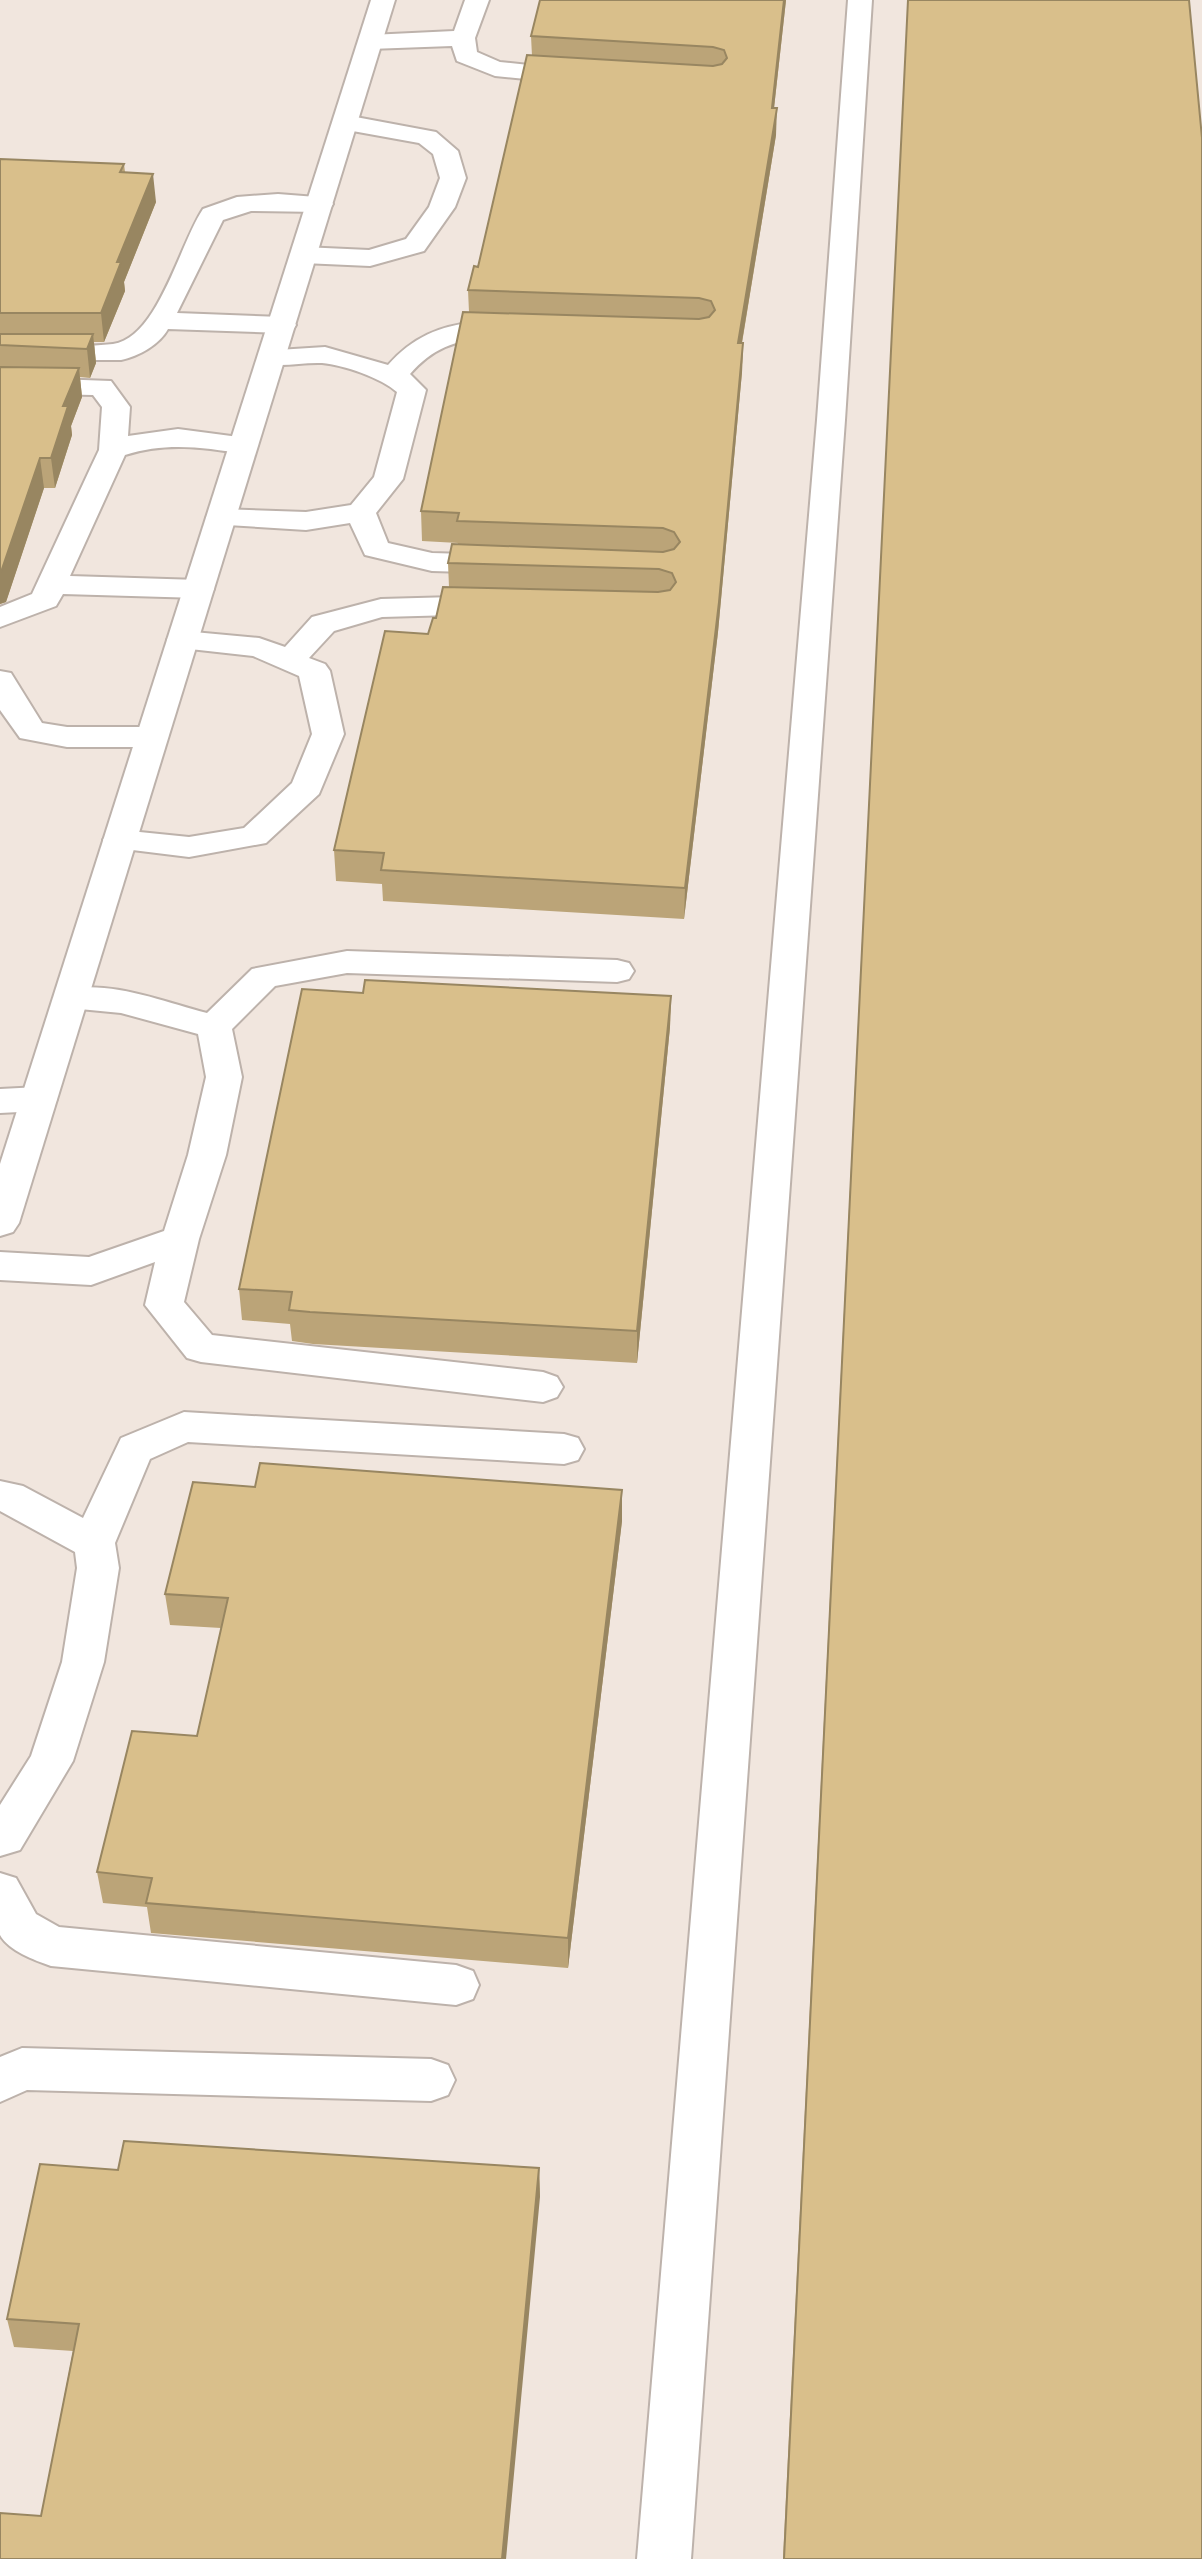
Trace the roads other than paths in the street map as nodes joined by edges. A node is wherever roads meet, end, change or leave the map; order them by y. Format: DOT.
graph roads {
  1 [pos="383,0"];
  2 [pos="478,0"];
  3 [pos="860,0"];
  4 [pos="463,38"];
  5 [pos="370,42"];
  6 [pos="593,78"];
  7 [pos="345,122"];
  8 [pos="320,204"];
  9 [pos="303,255"];
  10 [pos="160,321"];
  11 [pos="282,325"];
  12 [pos="535,331"];
  13 [pos="0,352"];
  14 [pos="272,357"];
  15 [pos="394,374"];
  16 [pos="0,385"];
  17 [pos="244,445"];
  18 [pos="113,450"];
  19 [pos="361,512"];
  20 [pos="221,518"];
  21 [pos="527,565"];
  22 [pos="51,584"];
  23 [pos="199,589"];
  24 [pos="512,606"];
  25 [pos="0,618"];
  26 [pos="183,640"];
  27 [pos="290,660"];
  28 [pos="0,680"];
  29 [pos="152,737"];
  30 [pos="120,840"];
  31 [pos="617,971"];
  32 [pos="71,999"];
  33 [pos="214,1027"];
  34 [pos="39,1099"];
  35 [pos="0,1101"];
  36 [pos="0,1223"];
  37 [pos="180,1239"];
  38 [pos="0,1266"];
  39 [pos="543,1387"];
  40 [pos="564,1449"];
  41 [pos="0,1496"];
  42 [pos="94,1542"];
  43 [pos="1,1845"];
  44 [pos="0,1892"];
  45 [pos="456,1985"];
  46 [pos="431,2080"];
  47 [pos="0,2081"];
  48 [pos="664,2559"];
  1 -- 5 [label="street"];
  2 -- 4 [label="street"];
  3 -- 48 [label="street"];
  4 -- 5 [label="street"];
  4 -- 6 [label="street"];
  5 -- 7 [label="street"];
  7 -- 8 [label="street"];
  7 -- 9 [label="street"];
  8 -- 9 [label="street"];
  8 -- 10 [label="street"];
  9 -- 11 [label="street"];
  10 -- 11 [label="street"];
  10 -- 13 [label="street"];
  11 -- 14 [label="street"];
  12 -- 15 [label="street"];
  14 -- 15 [label="street"];
  14 -- 17 [label="street"];
  15 -- 19 [label="street"];
  16 -- 18 [label="street"];
  17 -- 18 [label="street"];
  17 -- 20 [label="street"];
  18 -- 22 [label="street"];
  19 -- 20 [label="street"];
  19 -- 21 [label="street"];
  20 -- 23 [label="street"];
  22 -- 23 [label="street"];
  22 -- 25 [label="street"];
  23 -- 26 [label="street"];
  24 -- 27 [label="street"];
  26 -- 27 [label="street"];
  26 -- 29 [label="street"];
  27 -- 30 [label="street"];
  28 -- 29 [label="street"];
  29 -- 30 [label="street"];
  30 -- 32 [label="street"];
  31 -- 33 [label="street"];
  32 -- 33 [label="street"];
  32 -- 34 [label="street"];
  33 -- 37 [label="street"];
  34 -- 35 [label="street"];
  34 -- 36 [label="street"];
  37 -- 38 [label="street"];
  37 -- 39 [label="street"];
  40 -- 42 [label="street"];
  41 -- 42 [label="street"];
  42 -- 43 [label="street"];
  44 -- 45 [label="street"];
  46 -- 47 [label="street"];
}
